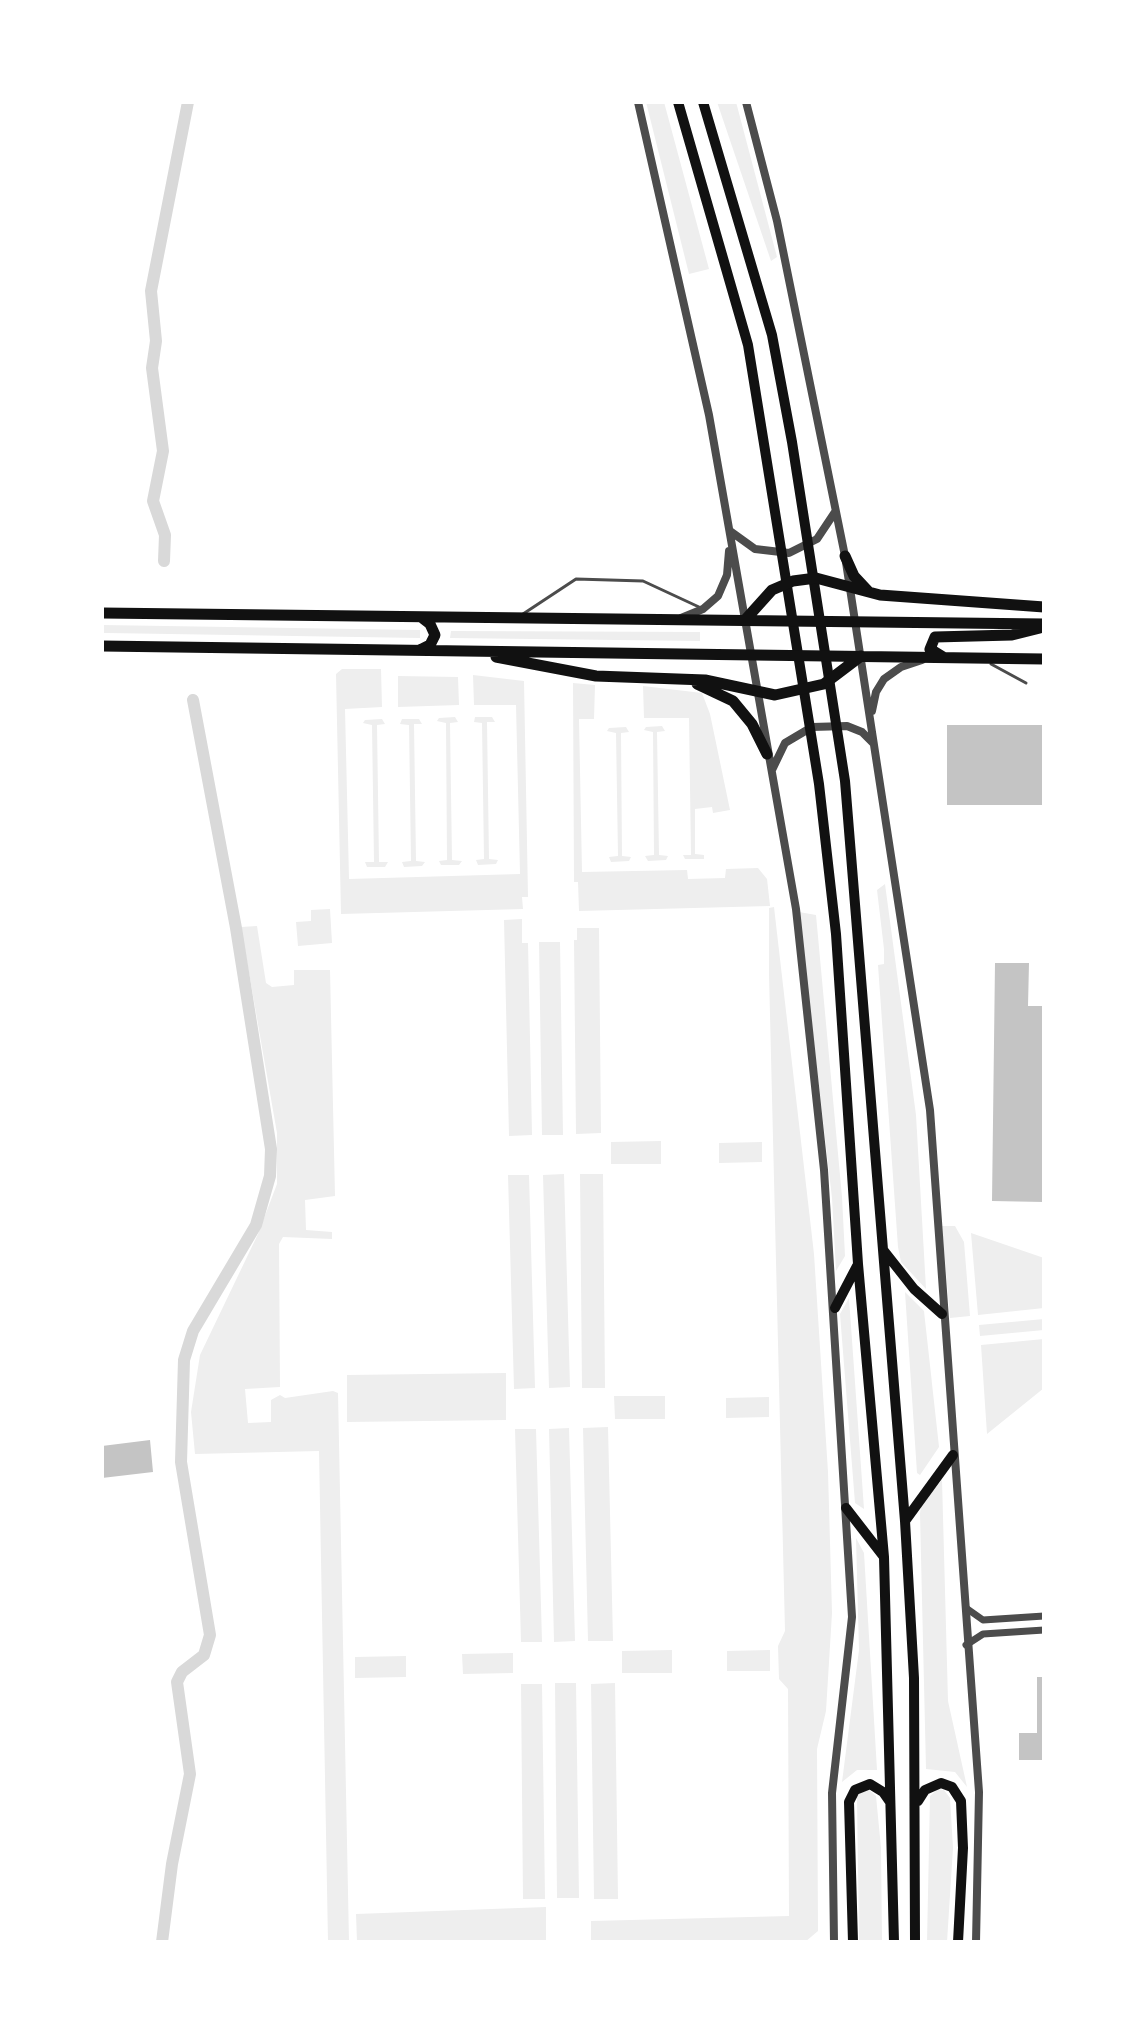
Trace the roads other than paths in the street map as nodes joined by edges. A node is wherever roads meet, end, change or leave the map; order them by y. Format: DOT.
graph roads {
  1 [pos="638,102"];
  2 [pos="678,102"];
  3 [pos="703,102"];
  4 [pos="746,102"];
  5 [pos="836,510"];
  6 [pos="729,531"];
  7 [pos="845,556"];
  8 [pos="850,586"];
  9 [pos="868,591"];
  10 [pos="1044,607"];
  11 [pos="703,609"];
  12 [pos="102,613"];
  13 [pos="421,617"];
  14 [pos="520,617"];
  15 [pos="673,620"];
  16 [pos="730,620"];
  17 [pos="745,620"];
  18 [pos="856,622"];
  19 [pos="1044,626"];
  20 [pos="102,646"];
  21 [pos="420,651"];
  22 [pos="465,651"];
  23 [pos="751,655"];
  24 [pos="861,656"];
  25 [pos="944,658"];
  26 [pos="980,658"];
  27 [pos="1044,659"];
  28 [pos="681,679"];
  29 [pos="1026,683"];
  30 [pos="757,693"];
  31 [pos="872,732"];
  32 [pos="874,744"];
  33 [pos="767,754"];
  34 [pos="771,775"];
  35 [pos="884,1251"];
  36 [pos="858,1264"];
  37 [pos="835,1308"];
  38 [pos="942,1314"];
  39 [pos="953,1455"];
  40 [pos="846,1508"];
  41 [pos="905,1521"];
  42 [pos="884,1557"];
  43 [pos="963,1603"];
  44 [pos="1044,1616"];
  45 [pos="983,1620"];
  46 [pos="1044,1630"];
  47 [pos="983,1634"];
  48 [pos="966,1645"];
  49 [pos="916,1806"];
  50 [pos="892,1807"];
  51 [pos="834,1942"];
  52 [pos="853,1942"];
  53 [pos="894,1942"];
  54 [pos="915,1942"];
  55 [pos="958,1942"];
  56 [pos="976,1942"];
  1 -- 6 [label="street"];
  2 -- 36 [label="main road"];
  3 -- 35 [label="main road"];
  4 -- 5 [label="street"];
  5 -- 6 [label="street"];
  5 -- 7 [label="street"];
  6 -- 11 [label="street"];
  6 -- 17 [label="street"];
  7 -- 8 [label="street"];
  7 -- 9 [label="highway"];
  8 -- 9 [label="highway"];
  8 -- 17 [label="highway"];
  8 -- 18 [label="street"];
  9 -- 10 [label="highway"];
  11 -- 14 [label="lane"];
  11 -- 15 [label="street"];
  11 -- 16 [label="lane"];
  12 -- 13 [label="highway"];
  13 -- 14 [label="highway"];
  13 -- 21 [label="highway"];
  14 -- 15 [label="highway"];
  15 -- 16 [label="highway"];
  16 -- 17 [label="highway"];
  17 -- 18 [label="highway"];
  17 -- 23 [label="street"];
  18 -- 19 [label="highway"];
  18 -- 24 [label="street"];
  19 -- 25 [label="highway"];
  20 -- 21 [label="highway"];
  21 -- 22 [label="highway"];
  22 -- 23 [label="highway"];
  22 -- 28 [label="highway"];
  23 -- 24 [label="highway"];
  23 -- 30 [label="street"];
  24 -- 25 [label="highway"];
  24 -- 30 [label="highway"];
  24 -- 31 [label="street"];
  25 -- 26 [label="highway"];
  25 -- 31 [label="street"];
  26 -- 27 [label="highway"];
  26 -- 29 [label="lane"];
  28 -- 30 [label="highway"];
  28 -- 33 [label="highway"];
  30 -- 33 [label="street"];
  31 -- 32 [label="street"];
  32 -- 34 [label="street"];
  32 -- 38 [label="street"];
  33 -- 34 [label="street"];
  34 -- 37 [label="street"];
  35 -- 38 [label="main road"];
  35 -- 41 [label="main road"];
  36 -- 37 [label="main road"];
  36 -- 42 [label="main road"];
  37 -- 40 [label="street"];
  38 -- 39 [label="street"];
  39 -- 41 [label="main road"];
  39 -- 43 [label="street"];
  40 -- 42 [label="main road"];
  40 -- 51 [label="street"];
  41 -- 49 [label="main road"];
  42 -- 50 [label="main road"];
  43 -- 45 [label="street"];
  43 -- 48 [label="street"];
  44 -- 45 [label="street"];
  45 -- 47 [label="street"];
  46 -- 47 [label="street"];
  47 -- 48 [label="street"];
  48 -- 56 [label="street"];
  49 -- 54 [label="main road"];
  49 -- 55 [label="main road"];
  50 -- 52 [label="main road"];
  50 -- 53 [label="main road"];
}
